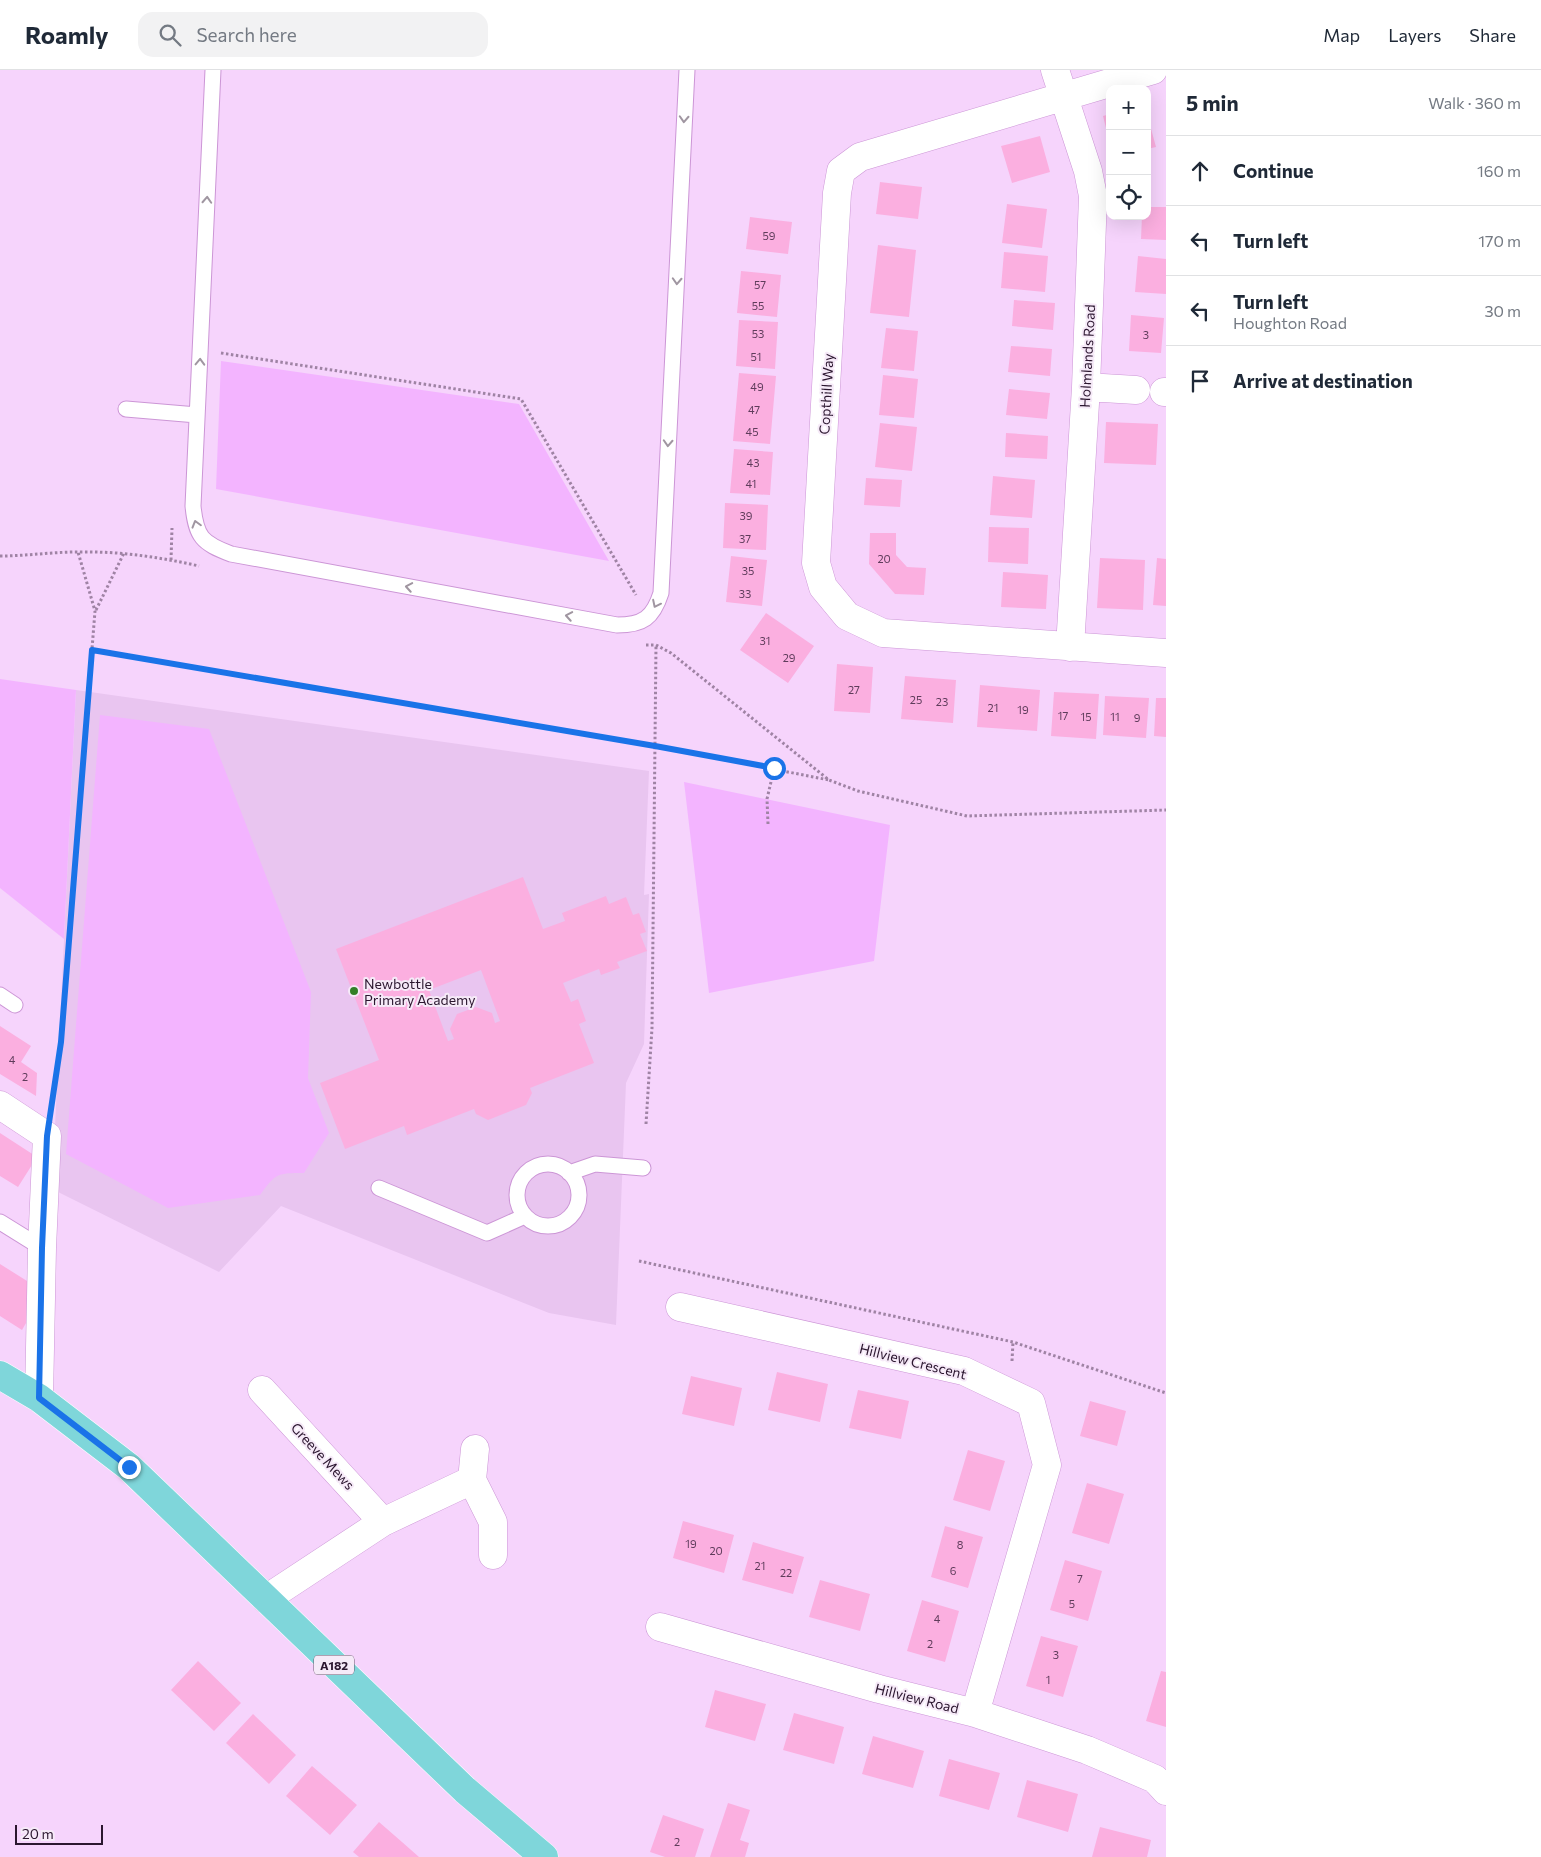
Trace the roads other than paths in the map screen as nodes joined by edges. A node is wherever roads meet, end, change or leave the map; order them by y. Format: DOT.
graph roads {
  1 [pos="213,70"];
  2 [pos="687,70"];
  3 [pos="1055,70"];
  4 [pos="1153,70"];
  5 [pos="1063,96"];
  6 [pos="1086,387"];
  7 [pos="1136,390"];
  8 [pos="126,409"];
  9 [pos="197,415"];
  10 [pos="1070,647"];
  11 [pos="1166,652"];
  12 [pos="0,995"];
  13 [pos="15,1005"];
  14 [pos="0,1105"];
  15 [pos="643,1168"];
  16 [pos="569,1173"];
  17 [pos="379,1188"];
  18 [pos="525,1216"];
  19 [pos="0,1222"];
  20 [pos="42,1248"];
  21 [pos="680,1307"];
  22 [pos="0,1374"];
  23 [pos="262,1390"];
  24 [pos="39,1398"];
  25 [pos="475,1449"];
  26 [pos="472,1480"];
  27 [pos="383,1522"];
  28 [pos="493,1555"];
  29 [pos="266,1599"];
  30 [pos="660,1627"];
  31 [pos="975,1713"];
  32 [pos="1166,1790"];
  33 [pos="544,1857"];
  9 -- 1 [label="lane, one-way"];
  2 -- 9 [label="lane, one-way"];
  3 -- 5 [label="street, Holmlands Road"];
  4 -- 5 [label="street, Copthill Way"];
  5 -- 6 [label="street, Holmlands Road"];
  5 -- 10 [label="street, Copthill Way"];
  6 -- 7 [label="street"];
  6 -- 10 [label="street, Holmlands Road"];
  8 -- 9 [label="lane"];
  10 -- 11 [label="street, Copthill Way"];
  12 -- 13 [label="lane"];
  14 -- 20 [label="street"];
  15 -- 16 [label="lane"];
  16 -- 18 [label="lane"];
  16 -- 18 [label="lane"];
  17 -- 18 [label="lane"];
  19 -- 20 [label="lane"];
  20 -- 24 [label="street"];
  21 -- 31 [label="street, Hillview Crescent"];
  22 -- 24 [label="main road, A182"];
  23 -- 27 [label="street, Greeve Mews"];
  24 -- 29 [label="main road, A182"];
  25 -- 26 [label="street"];
  26 -- 27 [label="street"];
  26 -- 28 [label="street"];
  27 -- 29 [label="street"];
  29 -- 33 [label="main road, A182"];
  30 -- 31 [label="street, Hillview Road"];
  31 -- 32 [label="street, Hillview Road"];
}
